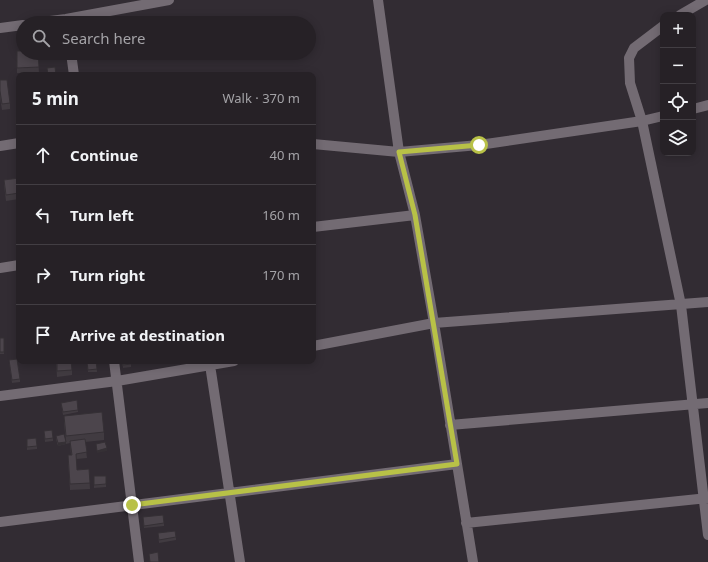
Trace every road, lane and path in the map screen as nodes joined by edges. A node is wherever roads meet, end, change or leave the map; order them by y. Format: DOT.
graph roads {
  1 [pos="169,0"];
  2 [pos="378,0"];
  3 [pos="706,0"];
  4 [pos="685,12"];
  5 [pos="91,16"];
  6 [pos="16,25"];
  7 [pos="0,28"];
  8 [pos="660,28"];
  9 [pos="72,60"];
  10 [pos="74,72"];
  11 [pos="708,105"];
  12 [pos="696,108"];
  13 [pos="660,117"];
  14 [pos="642,121"];
  15 [pos="16,143"];
  16 [pos="316,144"];
  17 [pos="0,146"];
  18 [pos="399,152"];
  19 [pos="415,215"];
  20 [pos="316,227"];
  21 [pos="16,265"];
  22 [pos="0,268"];
  23 [pos="708,302"];
  24 [pos="681,305"];
  25 [pos="434,324"];
  26 [pos="316,345"];
  27 [pos="114,364"];
  28 [pos="216,364"];
  29 [pos="210,365"];
  30 [pos="117,381"];
  31 [pos="0,396"];
  32 [pos="708,404"];
  33 [pos="692,405"];
  34 [pos="450,425"];
  35 [pos="457,464"];
  36 [pos="230,492"];
  37 [pos="706,498"];
  38 [pos="132,505"];
  39 [pos="0,522"];
  40 [pos="466,523"];
  41 [pos="708,536"];
  42 [pos="139,562"];
  43 [pos="240,562"];
  44 [pos="473,562"];
  1 -- 5 [label="street"];
  2 -- 18 [label="street"];
  3 -- 4 [label="street"];
  6 -- 7 [label="street"];
  8 -- 14 [label="street"];
  9 -- 10 [label="street"];
  11 -- 12 [label="street"];
  13 -- 14 [label="street"];
  14 -- 18 [label="street"];
  14 -- 24 [label="street"];
  15 -- 17 [label="street"];
  16 -- 18 [label="street"];
  18 -- 19 [label="street"];
  19 -- 20 [label="street"];
  19 -- 25 [label="street"];
  21 -- 22 [label="street"];
  23 -- 24 [label="street"];
  24 -- 25 [label="street"];
  24 -- 33 [label="street"];
  25 -- 26 [label="street"];
  25 -- 34 [label="street"];
  27 -- 30 [label="street"];
  28 -- 29 [label="street"];
  29 -- 30 [label="street"];
  29 -- 36 [label="street"];
  30 -- 31 [label="street"];
  30 -- 38 [label="street"];
  32 -- 33 [label="street"];
  33 -- 34 [label="street"];
  33 -- 37 [label="street"];
  34 -- 35 [label="street"];
  35 -- 36 [label="street"];
  35 -- 40 [label="street"];
  36 -- 38 [label="street"];
  36 -- 43 [label="street"];
  37 -- 40 [label="street"];
  37 -- 41 [label="street"];
  38 -- 39 [label="street"];
  38 -- 42 [label="street"];
  40 -- 44 [label="street"];
}
